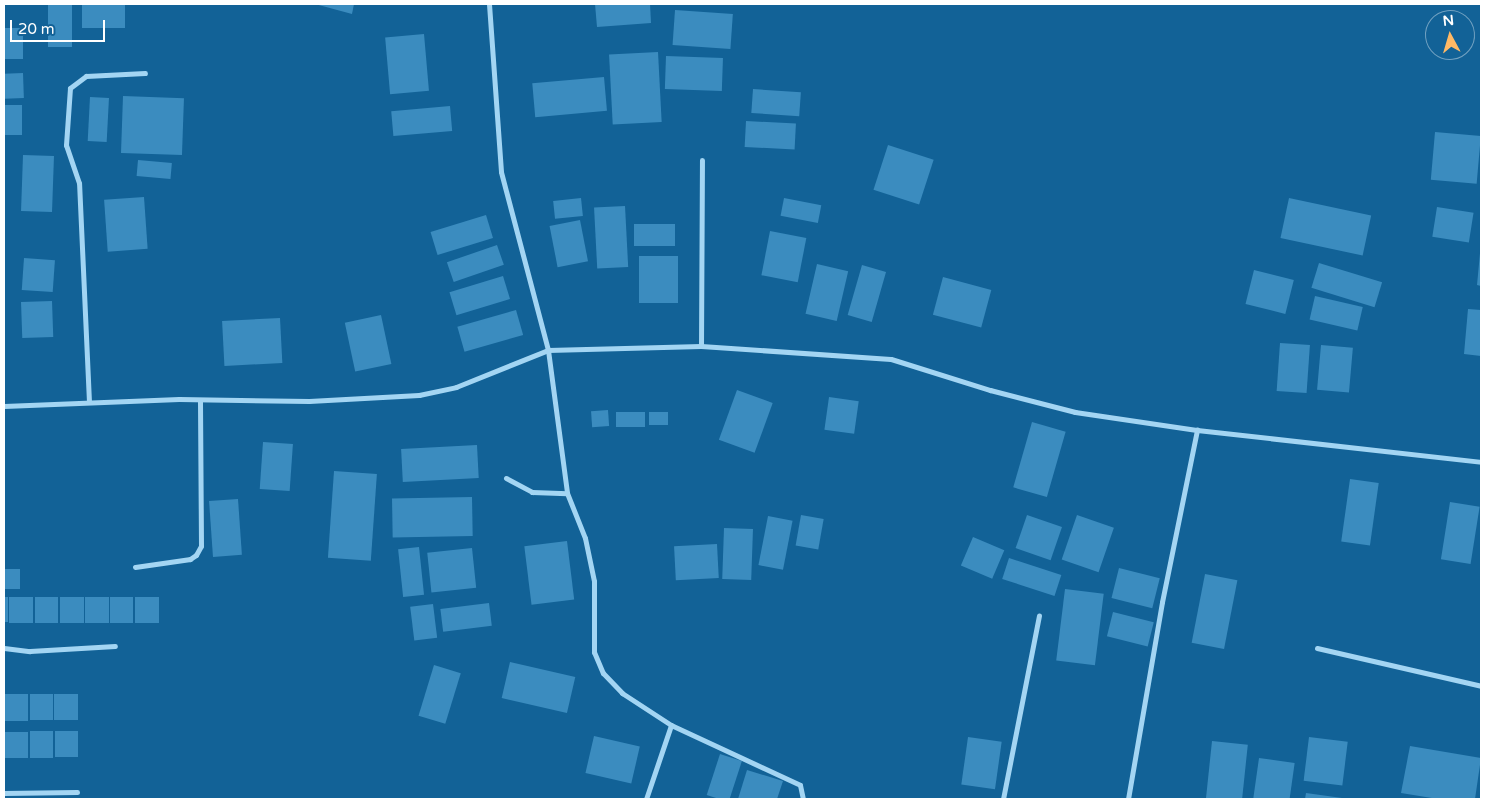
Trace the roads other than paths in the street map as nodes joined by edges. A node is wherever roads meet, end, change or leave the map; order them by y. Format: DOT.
graph roads {
  1 [pos="488,4"];
  2 [pos="145,73"];
  3 [pos="702,160"];
  4 [pos="701,346"];
  5 [pos="548,350"];
  6 [pos="200,400"];
  7 [pos="89,402"];
  8 [pos="4,406"];
  9 [pos="1197,430"];
  10 [pos="1481,462"];
  11 [pos="506,478"];
  12 [pos="567,493"];
  13 [pos="135,567"];
  14 [pos="1039,616"];
  15 [pos="115,646"];
  16 [pos="4,648"];
  17 [pos="1317,648"];
  18 [pos="1481,686"];
  19 [pos="671,724"];
  20 [pos="77,792"];
  21 [pos="4,793"];
  22 [pos="646,799"];
  23 [pos="803,799"];
  24 [pos="1003,799"];
  25 [pos="1128,799"];
  1 -- 5 [label="street"];
  2 -- 7 [label="street"];
  3 -- 4 [label="street"];
  4 -- 5 [label="street"];
  4 -- 9 [label="street"];
  5 -- 6 [label="street"];
  5 -- 12 [label="street"];
  6 -- 7 [label="street"];
  6 -- 13 [label="street"];
  7 -- 8 [label="street"];
  9 -- 10 [label="street"];
  9 -- 25 [label="street"];
  11 -- 12 [label="street"];
  12 -- 19 [label="street"];
  14 -- 24 [label="street"];
  15 -- 16 [label="street"];
  17 -- 18 [label="street"];
  19 -- 22 [label="street"];
  19 -- 23 [label="street"];
  20 -- 21 [label="street"];
}
